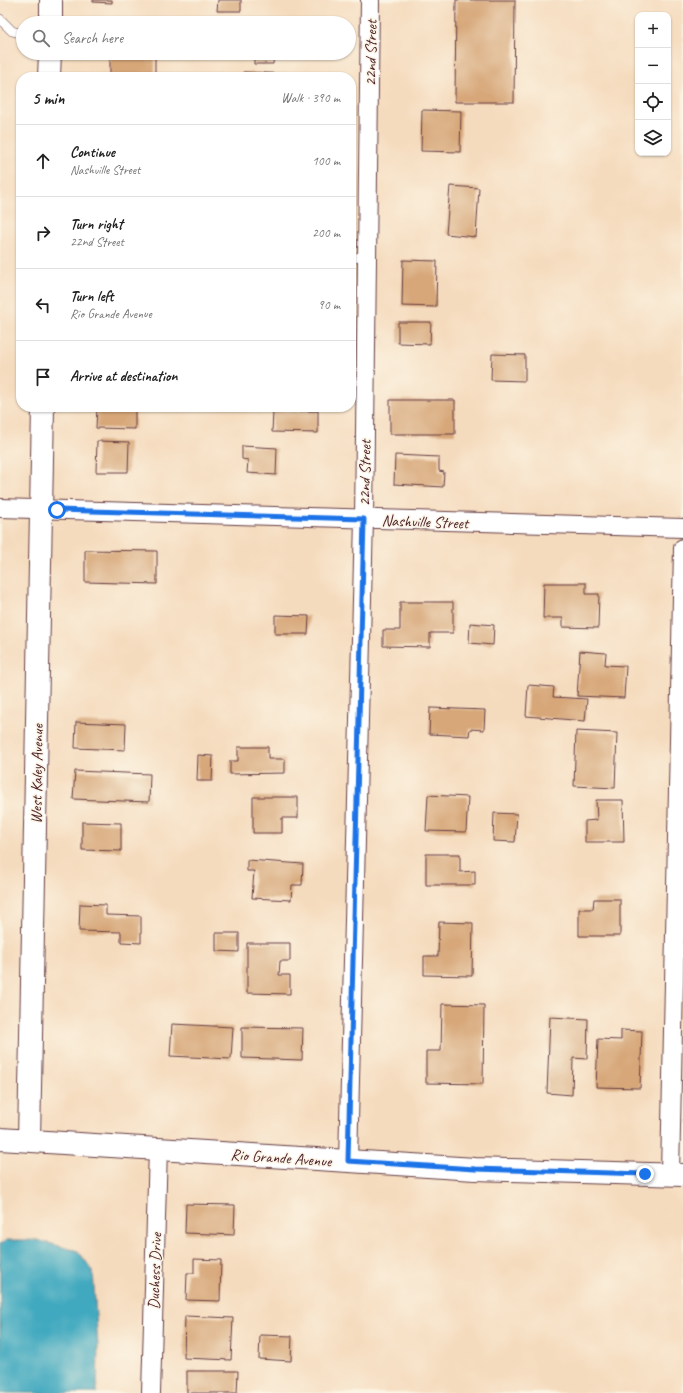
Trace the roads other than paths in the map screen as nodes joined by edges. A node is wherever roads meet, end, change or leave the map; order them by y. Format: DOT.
graph roads {
  1 [pos="51,0"];
  2 [pos="370,0"];
  3 [pos="50,16"];
  4 [pos="0,19"];
  5 [pos="16,32"];
  6 [pos="50,60"];
  7 [pos="50,72"];
  8 [pos="359,257"];
  9 [pos="43,412"];
  10 [pos="0,508"];
  11 [pos="41,509"];
  12 [pos="364,519"];
  13 [pos="683,528"];
  14 [pos="683,548"];
  15 [pos="0,1139"];
  16 [pos="29,1140"];
  17 [pos="158,1148"];
  18 [pos="348,1161"];
  19 [pos="676,1175"];
  20 [pos="151,1393"];
  1 -- 3 [label="street"];
  2 -- 8 [label="street, 22nd Street"];
  4 -- 5 [label="lane"];
  6 -- 7 [label="street"];
  8 -- 12 [label="street, 22nd Street"];
  9 -- 11 [label="street, West Kaley Avenue"];
  10 -- 11 [label="street, Nashville Street"];
  11 -- 12 [label="street, Nashville Street"];
  11 -- 16 [label="street, West Kaley Avenue"];
  12 -- 13 [label="street, Nashville Street"];
  12 -- 18 [label="street, 22nd Street"];
  14 -- 19 [label="street"];
  15 -- 16 [label="street, Rio Grande Avenue"];
  16 -- 17 [label="street, Rio Grande Avenue"];
  17 -- 18 [label="street, Rio Grande Avenue"];
  17 -- 20 [label="street, Duchess Drive"];
  18 -- 19 [label="street, Rio Grande Avenue"];
}
